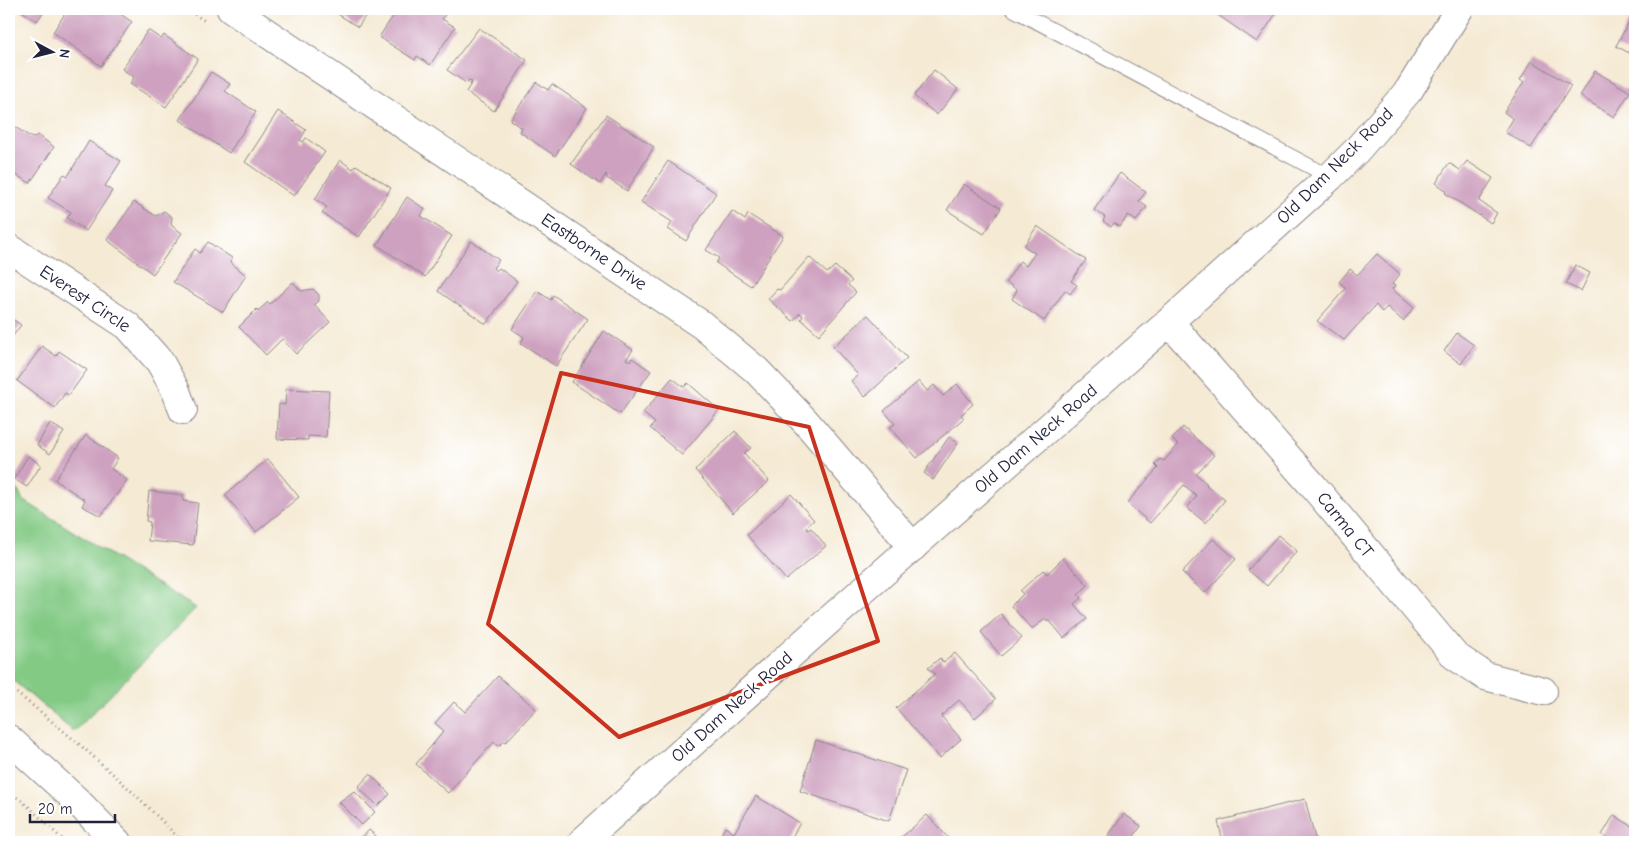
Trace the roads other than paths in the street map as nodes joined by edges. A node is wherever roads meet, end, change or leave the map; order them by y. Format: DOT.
graph roads {
  1 [pos="231,9"];
  2 [pos="1013,9"];
  3 [pos="1459,9"];
  4 [pos="1330,177"];
  5 [pos="9,248"];
  6 [pos="1169,322"];
  7 [pos="184,410"];
  8 [pos="912,547"];
  9 [pos="1543,691"];
  10 [pos="9,739"];
  11 [pos="600,837"];
  12 [pos="117,842"];
  1 -- 8 [label="street, Eastborne Drive"];
  2 -- 4 [label="lane"];
  3 -- 4 [label="street, Old Dam Neck Road"];
  4 -- 6 [label="street, Old Dam Neck Road"];
  5 -- 7 [label="street, Everest Circle"];
  6 -- 8 [label="street, Old Dam Neck Road"];
  6 -- 9 [label="street, Carma CT"];
  8 -- 11 [label="street, Old Dam Neck Road"];
  10 -- 12 [label="street"];
}
